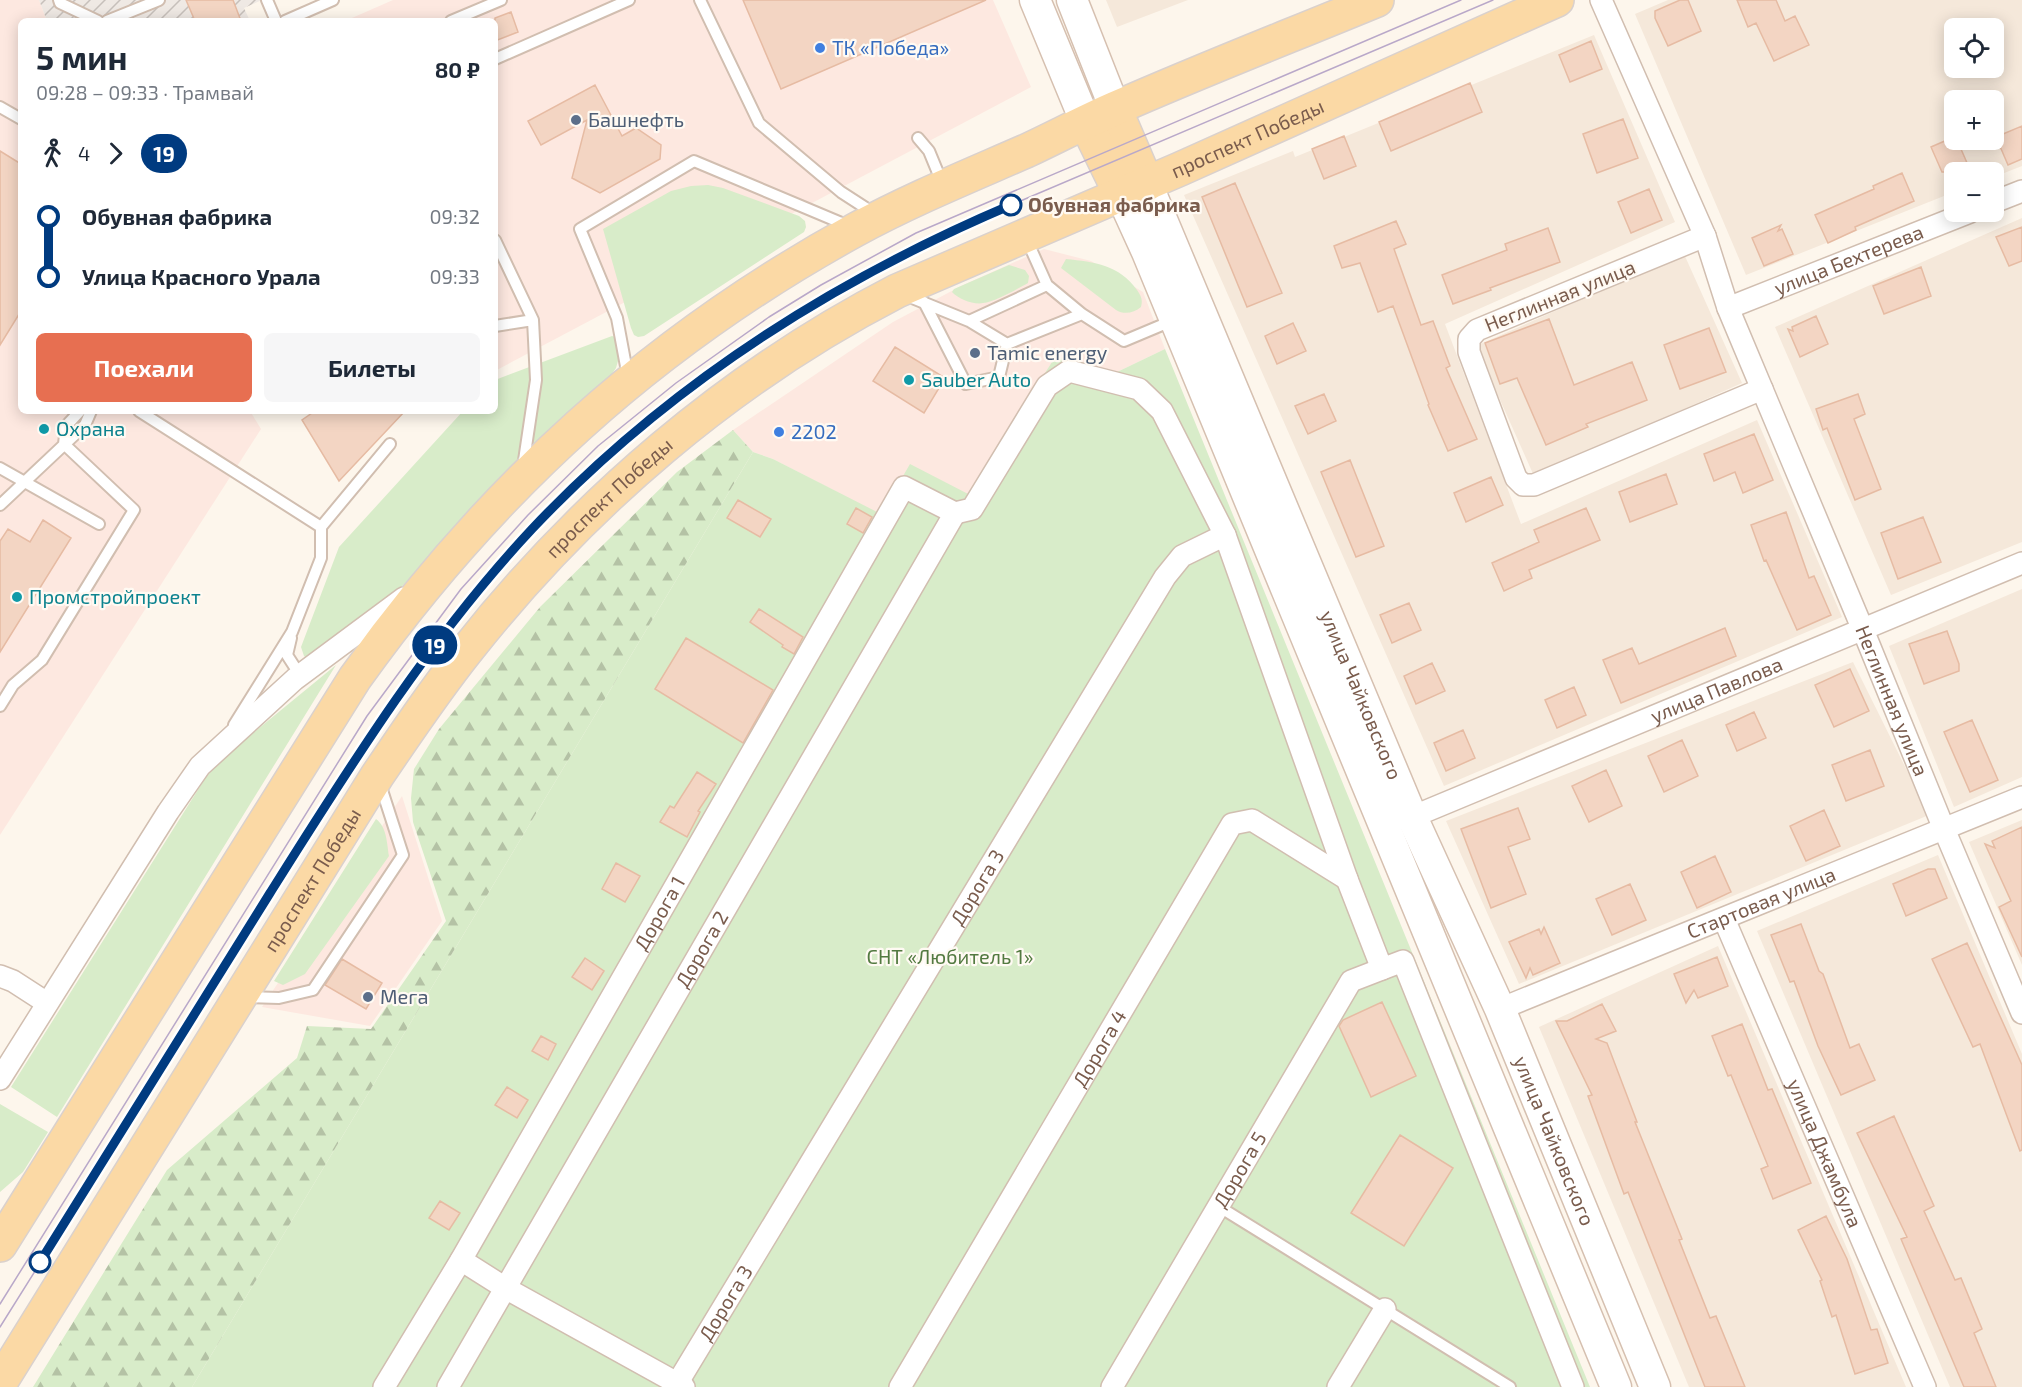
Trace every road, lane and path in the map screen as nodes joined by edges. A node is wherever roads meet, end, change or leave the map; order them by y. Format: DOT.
graph roads {
  1 [pos="59,0"];
  2 [pos="159,0"];
  3 [pos="267,0"];
  4 [pos="333,0"];
  5 [pos="501,0"];
  6 [pos="629,0"];
  7 [pos="700,0"];
  8 [pos="1035,0"];
  9 [pos="1072,0"];
  10 [pos="1377,0"];
  11 [pos="1557,0"];
  12 [pos="1600,0"];
  13 [pos="310,10"];
  14 [pos="92,18"];
  15 [pos="114,18"];
  16 [pos="275,18"];
  17 [pos="292,18"];
  18 [pos="314,18"];
  19 [pos="458,18"];
  20 [pos="498,58"];
  21 [pos="0,107"];
  22 [pos="1115,108"];
  23 [pos="18,117"];
  24 [pos="1086,123"];
  25 [pos="918,138"];
  26 [pos="944,188"];
  27 [pos="1134,189"];
  28 [pos="2022,191"];
  29 [pos="2004,198"];
  30 [pos="1945,222"];
  31 [pos="868,223"];
  32 [pos="1026,236"];
  33 [pos="1705,236"];
  34 [pos="498,246"];
  35 [pos="1047,285"];
  36 [pos="910,297"];
  37 [pos="1728,308"];
  38 [pos="1082,314"];
  39 [pos="533,320"];
  40 [pos="1175,320"];
  41 [pos="969,321"];
  42 [pos="498,326"];
  43 [pos="1007,344"];
  44 [pos="629,381"];
  45 [pos="1762,389"];
  46 [pos="77,414"];
  47 [pos="90,414"];
  48 [pos="144,414"];
  49 [pos="64,444"];
  50 [pos="390,444"];
  51 [pos="0,468"];
  52 [pos="521,478"];
  53 [pos="25,481"];
  54 [pos="0,505"];
  55 [pos="955,513"];
  56 [pos="99,524"];
  57 [pos="321,527"];
  58 [pos="1225,535"];
  59 [pos="2022,563"];
  60 [pos="431,578"];
  61 [pos="1863,630"];
  62 [pos="292,632"];
  63 [pos="295,679"];
  64 [pos="0,706"];
  65 [pos="222,746"];
  66 [pos="377,776"];
  67 [pos="2022,797"];
  68 [pos="1412,817"];
  69 [pos="1944,829"];
  70 [pos="1347,879"];
  71 [pos="1724,919"];
  72 [pos="1382,969"];
  73 [pos="0,976"];
  74 [pos="239,997"];
  75 [pos="47,1003"];
  76 [pos="1500,1009"];
  77 [pos="2022,1013"];
  78 [pos="0,1079"];
  79 [pos="48,1168"];
  80 [pos="18,1197"];
  81 [pos="1218,1206"];
  82 [pos="0,1245"];
  83 [pos="461,1260"];
  84 [pos="507,1288"];
  85 [pos="1385,1309"];
  86 [pos="1565,1381"];
  87 [pos="0,1383"];
  88 [pos="679,1386"];
  89 [pos="384,1387"];
  90 [pos="448,1387"];
  91 [pos="900,1387"];
  92 [pos="1112,1387"];
  93 [pos="1338,1387"];
  94 [pos="1510,1387"];
  95 [pos="1616,1387"];
  96 [pos="1654,1387"];
  97 [pos="1925,1387"];
  1 -- 14 [label="lane"];
  2 -- 15 [label="lane"];
  3 -- 16 [label="lane"];
  4 -- 13 [label="lane"];
  5 -- 19 [label="lane"];
  6 -- 20 [label="lane"];
  7 -- 31 [label="lane"];
  8 -- 24 [label="main road, улица Чайковского"];
  9 -- 22 [label="main road, улица Чайковского"];
  10 -- 22 [label="main road"];
  11 -- 27 [label="main road, проспект Победы"];
  12 -- 33 [label="street, Неглинная улица"];
  13 -- 17 [label="lane"];
  13 -- 18 [label="lane"];
  21 -- 23 [label="lane"];
  22 -- 24 [label="main road"];
  22 -- 27 [label="main road, улица Чайковского"];
  24 -- 26 [label="main road"];
  24 -- 27 [label="main road, улица Чайковского"];
  25 -- 26 [label="lane"];
  26 -- 31 [label="main road"];
  27 -- 32 [label="main road, проспект Победы"];
  27 -- 40 [label="main road, улица Чайковского"];
  27 -- 68 [label="main road, улица Чайковского"];
  28 -- 29 [label="street"];
  30 -- 37 [label="street, улица Бехтерева"];
  31 -- 44 [label="main road"];
  31 -- 44 [label="lane"];
  32 -- 35 [label="lane"];
  32 -- 36 [label="main road, проспект Победы"];
  33 -- 37 [label="street, Неглинная улица"];
  33 -- 45 [label="street, Неглинная улица"];
  34 -- 39 [label="lane"];
  35 -- 38 [label="lane"];
  35 -- 41 [label="lane"];
  36 -- 41 [label="lane"];
  36 -- 43 [label="lane"];
  36 -- 66 [label="main road, проспект Победы"];
  37 -- 45 [label="street, Неглинная улица"];
  38 -- 40 [label="lane"];
  38 -- 43 [label="lane"];
  39 -- 42 [label="lane"];
  39 -- 52 [label="lane"];
  40 -- 95 [label="main road, улица Чайковского"];
  41 -- 43 [label="lane"];
  44 -- 52 [label="main road"];
  45 -- 61 [label="street, Неглинная улица"];
  46 -- 49 [label="lane"];
  47 -- 49 [label="lane"];
  48 -- 57 [label="lane"];
  49 -- 53 [label="lane"];
  49 -- 64 [label="lane"];
  50 -- 57 [label="lane"];
  51 -- 53 [label="lane"];
  52 -- 60 [label="main road"];
  53 -- 54 [label="lane"];
  53 -- 56 [label="lane"];
  55 -- 58 [label="street"];
  55 -- 83 [label="street, Дорога 1"];
  55 -- 84 [label="street, Дорога 2"];
  57 -- 62 [label="lane"];
  58 -- 70 [label="street"];
  58 -- 88 [label="street, Дорога 3"];
  59 -- 61 [label="street, улица Павлова"];
  60 -- 63 [label="street"];
  60 -- 79 [label="main road"];
  61 -- 68 [label="street, улица Павлова"];
  61 -- 69 [label="street, Неглинная улица"];
  62 -- 63 [label="lane"];
  62 -- 65 [label="lane"];
  63 -- 65 [label="street"];
  65 -- 75 [label="street"];
  66 -- 74 [label="main road, проспект Победы"];
  66 -- 74 [label="lane"];
  67 -- 69 [label="street, Стартовая улица"];
  68 -- 76 [label="main road, улица Чайковского"];
  69 -- 71 [label="street, Стартовая улица"];
  69 -- 77 [label="street, Неглинная улица"];
  70 -- 72 [label="street"];
  70 -- 91 [label="street, Дорога 4"];
  71 -- 76 [label="street, Стартовая улица"];
  71 -- 97 [label="street, улица Джамбула"];
  72 -- 81 [label="street, Дорога 5"];
  72 -- 86 [label="street"];
  73 -- 75 [label="street"];
  74 -- 87 [label="main road, проспект Победы"];
  75 -- 78 [label="street"];
  76 -- 96 [label="main road, улица Чайковского"];
  79 -- 80 [label="lane"];
  79 -- 82 [label="main road"];
  81 -- 85 [label="lane"];
  81 -- 92 [label="street, Дорога 5"];
  83 -- 84 [label="street"];
  83 -- 89 [label="street, Дорога 1"];
  84 -- 88 [label="street"];
  84 -- 90 [label="street, Дорога 2"];
  85 -- 93 [label="street"];
  85 -- 94 [label="lane"];
}
